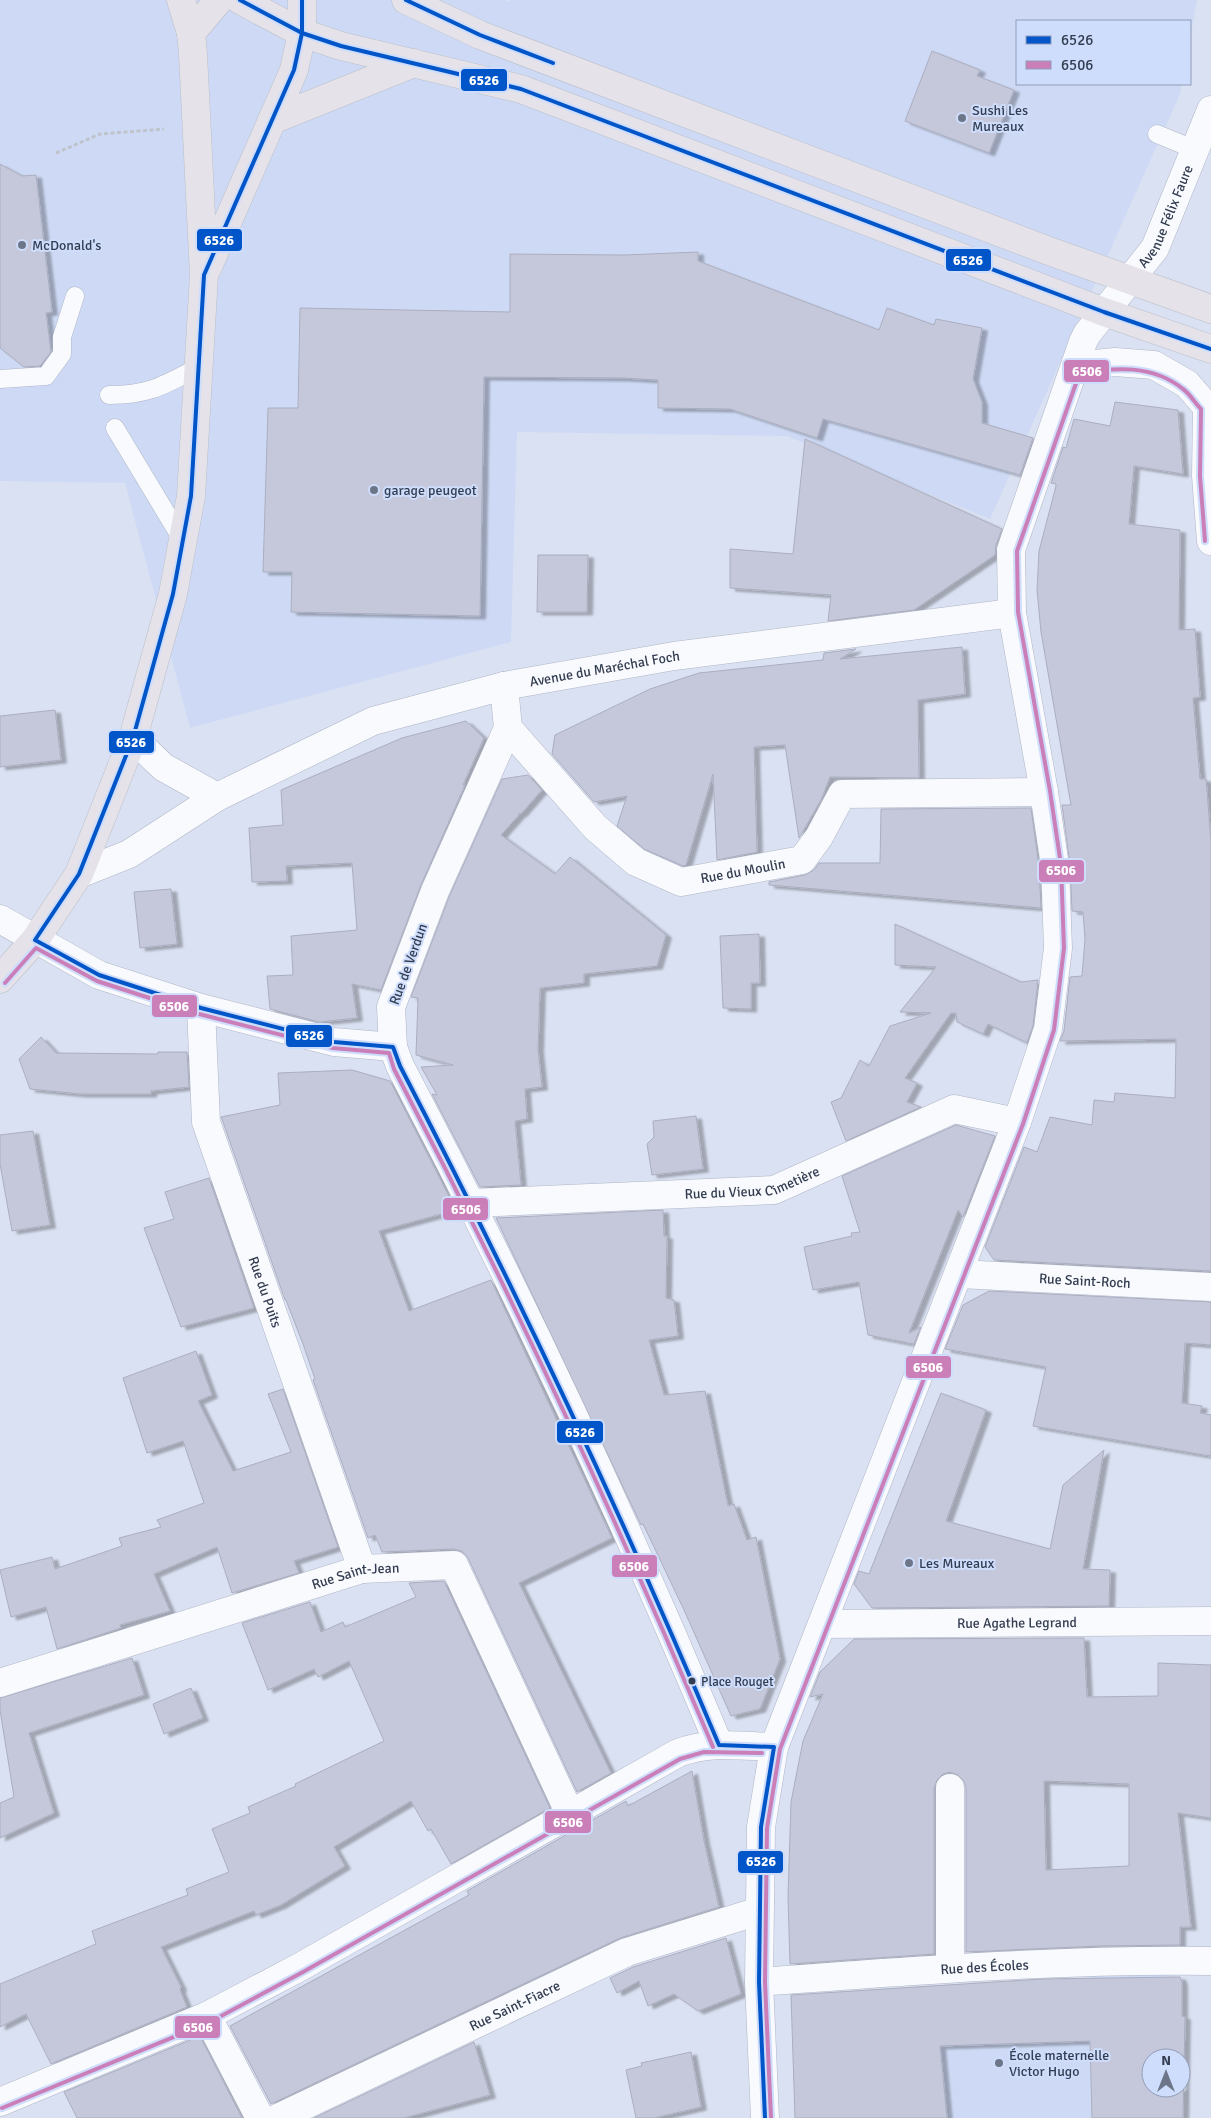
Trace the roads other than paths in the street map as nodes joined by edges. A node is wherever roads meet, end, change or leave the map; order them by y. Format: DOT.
graph roads {
  1 [pos="181,0"];
  2 [pos="219,0"];
  3 [pos="240,0"];
  4 [pos="302,0"];
  5 [pos="406,0"];
  6 [pos="191,33"];
  7 [pos="302,33"];
  8 [pos="414,63"];
  9 [pos="1211,110"];
  10 [pos="272,120"];
  11 [pos="1157,134"];
  12 [pos="1196,150"];
  13 [pos="204,275"];
  14 [pos="1129,280"];
  15 [pos="76,296"];
  16 [pos="1211,309"];
  17 [pos="1104,312"];
  18 [pos="1211,349"];
  19 [pos="1075,366"];
  20 [pos="199,367"];
  21 [pos="0,379"];
  22 [pos="109,395"];
  23 [pos="1209,405"];
  24 [pos="115,428"];
  25 [pos="1209,447"];
  26 [pos="183,541"];
  27 [pos="1211,541"];
  28 [pos="1012,613"];
  29 [pos="504,686"];
  30 [pos="508,728"];
  31 [pos="133,738"];
  32 [pos="1044,792"];
  33 [pos="217,797"];
  34 [pos="79,874"];
  35 [pos="0,919"];
  36 [pos="35,940"];
  37 [pos="0,979"];
  38 [pos="201,1008"];
  39 [pos="393,1046"];
  40 [pos="1017,1122"];
  41 [pos="472,1203"];
  42 [pos="959,1274"];
  43 [pos="1211,1287"];
  44 [pos="362,1569"];
  45 [pos="1211,1621"];
  46 [pos="823,1624"];
  47 [pos="0,1683"];
  48 [pos="719,1745"];
  49 [pos="774,1747"];
  50 [pos="950,1788"];
  51 [pos="570,1814"];
  52 [pos="759,1911"];
  53 [pos="1211,1962"];
  54 [pos="950,1968"];
  55 [pos="759,1982"];
  56 [pos="207,2016"];
  57 [pos="0,2102"];
  58 [pos="260,2118"];
  59 [pos="278,2118"];
  60 [pos="765,2118"];
  1 -- 6 [label="main road"];
  2 -- 6 [label="main road"];
  3 -- 7 [label="main road"];
  4 -- 7 [label="main road"];
  5 -- 14 [label="main road"];
  6 -- 13 [label="main road"];
  7 -- 8 [label="main road"];
  7 -- 10 [label="main road"];
  8 -- 10 [label="main road"];
  8 -- 17 [label="main road"];
  9 -- 12 [label="street, Avenue Félix Faure"];
  10 -- 13 [label="main road"];
  11 -- 12 [label="lane"];
  12 -- 14 [label="street, Avenue Félix Faure"];
  13 -- 20 [label="main road"];
  14 -- 16 [label="main road"];
  14 -- 17 [label="street, Avenue Félix Faure"];
  15 -- 21 [label="lane"];
  17 -- 18 [label="main road"];
  17 -- 19 [label="street, Avenue Félix Faure"];
  19 -- 23 [label="street"];
  19 -- 28 [label="street, Avenue Félix Faure"];
  20 -- 22 [label="lane"];
  20 -- 26 [label="main road"];
  23 -- 25 [label="street"];
  24 -- 26 [label="lane"];
  25 -- 27 [label="street"];
  26 -- 31 [label="main road"];
  28 -- 29 [label="street, Avenue du Maréchal Foch"];
  28 -- 32 [label="street, Avenue Félix Faure"];
  29 -- 30 [label="street"];
  29 -- 33 [label="street, Avenue du Maréchal Foch"];
  30 -- 32 [label="street, Rue du Moulin"];
  30 -- 39 [label="street, Rue de Verdun"];
  31 -- 33 [label="street"];
  31 -- 34 [label="main road"];
  32 -- 40 [label="street, Avenue Félix Faure"];
  33 -- 34 [label="street, Avenue du Maréchal Foch"];
  34 -- 36 [label="main road"];
  35 -- 36 [label="street"];
  36 -- 37 [label="main road"];
  36 -- 38 [label="street"];
  38 -- 39 [label="street"];
  38 -- 44 [label="street, Rue du Puits"];
  39 -- 41 [label="street, Rue de Verdun"];
  40 -- 41 [label="street, Rue du Vieux Cimetière"];
  40 -- 42 [label="street, Avenue Félix Faure"];
  41 -- 48 [label="street, Rue de Verdun"];
  42 -- 43 [label="street, Rue Saint-Roch"];
  42 -- 46 [label="street, Avenue Félix Faure"];
  44 -- 47 [label="street, Rue Saint-Jean"];
  44 -- 51 [label="street, Rue Saint-Jean"];
  45 -- 46 [label="street, Rue Agathe Legrand"];
  46 -- 49 [label="street, Avenue Félix Faure"];
  48 -- 49 [label="street"];
  48 -- 51 [label="street"];
  49 -- 52 [label="street, Avenue Félix Faure"];
  50 -- 54 [label="street"];
  51 -- 56 [label="street"];
  52 -- 55 [label="street, Avenue Félix Faure"];
  52 -- 59 [label="street, Rue Saint-Fiacre"];
  53 -- 54 [label="street, Rue des Écoles"];
  54 -- 55 [label="street, Rue des Écoles"];
  55 -- 60 [label="street, Avenue Félix Faure"];
  56 -- 57 [label="street"];
  56 -- 58 [label="street"];
}
